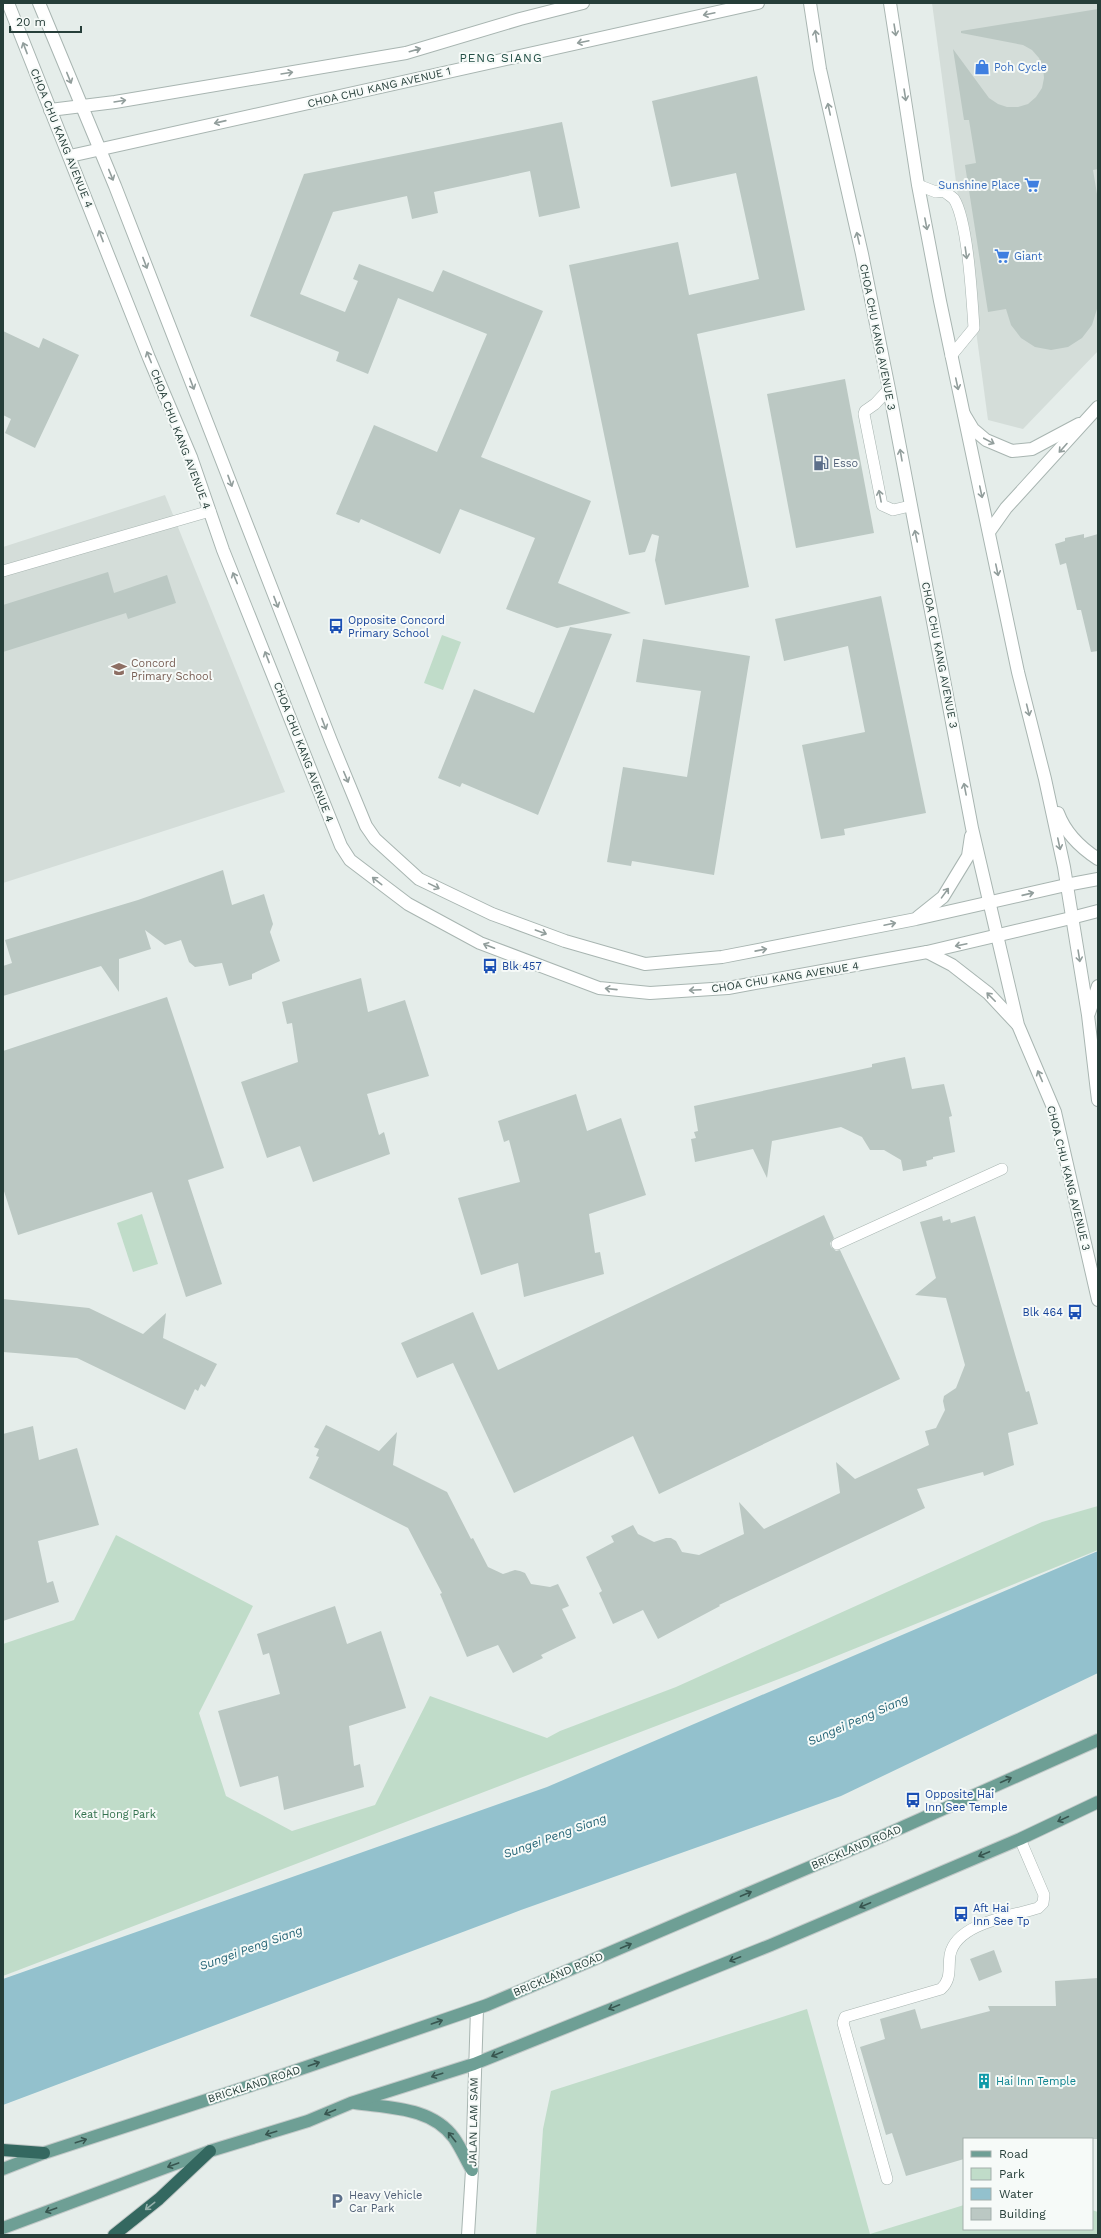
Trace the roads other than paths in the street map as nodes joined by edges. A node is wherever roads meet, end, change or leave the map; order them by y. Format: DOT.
graph roads {
  1 [pos="8,3"];
  2 [pos="39,3"];
  3 [pos="583,3"];
  4 [pos="758,3"];
  5 [pos="810,3"];
  6 [pos="890,3"];
  7 [pos="81,106"];
  8 [pos="50,110"];
  9 [pos="100,149"];
  10 [pos="70,156"];
  11 [pos="918,185"];
  12 [pos="951,356"];
  13 [pos="889,389"];
  14 [pos="1098,407"];
  15 [pos="963,413"];
  16 [pos="1089,418"];
  17 [pos="910,506"];
  18 [pos="210,511"];
  19 [pos="989,532"];
  20 [pos="3,570"];
  21 [pos="1045,779"];
  22 [pos="972,828"];
  23 [pos="1098,859"];
  24 [pos="1098,879"];
  25 [pos="1066,885"];
  26 [pos="990,903"];
  27 [pos="1098,911"];
  28 [pos="1071,918"];
  29 [pos="916,919"];
  30 [pos="998,935"];
  31 [pos="927,952"];
  32 [pos="1098,986"];
  33 [pos="1088,1015"];
  34 [pos="1018,1025"];
  35 [pos="1098,1100"];
  36 [pos="1002,1169"];
  37 [pos="837,1244"];
  38 [pos="1098,1300"];
  39 [pos="1098,1740"];
  40 [pos="1098,1802"];
  41 [pos="1092,1809"];
  42 [pos="1020,1839"];
  43 [pos="477,2009"];
  44 [pos="474,2064"];
  45 [pos="351,2103"];
  46 [pos="3,2150"];
  47 [pos="210,2152"];
  48 [pos="44,2153"];
  49 [pos="3,2169"];
  50 [pos="472,2170"];
  51 [pos="887,2179"];
  52 [pos="3,2228"];
  53 [pos="114,2235"];
  54 [pos="468,2235"];
  8 -- 1 [label="street, CHOA CHU KANG AVENUE 4, one-way"];
  2 -- 7 [label="street, one-way"];
  7 -- 3 [label="street, one-way"];
  4 -- 9 [label="street, CHOA CHU KANG AVENUE 1, one-way"];
  13 -- 5 [label="street, CHOA CHU KANG AVENUE 3, one-way"];
  6 -- 11 [label="street, one-way"];
  7 -- 8 [label="street"];
  7 -- 9 [label="street"];
  8 -- 10 [label="street, CHOA CHU KANG AVENUE 4"];
  9 -- 10 [label="street, CHOA CHU KANG AVENUE 1"];
  9 -- 29 [label="street, one-way"];
  18 -- 10 [label="street, CHOA CHU KANG AVENUE 4, one-way"];
  11 -- 12 [label="street, one-way"];
  11 -- 12 [label="lane, one-way"];
  12 -- 15 [label="street, one-way"];
  17 -- 13 [label="street, CHOA CHU KANG AVENUE 3, one-way"];
  17 -- 13 [label="lane, one-way"];
  14 -- 16 [label="street"];
  15 -- 16 [label="street, one-way"];
  15 -- 19 [label="street, one-way"];
  16 -- 19 [label="street, one-way"];
  22 -- 17 [label="street, CHOA CHU KANG AVENUE 3, one-way"];
  18 -- 20 [label="lane"];
  31 -- 18 [label="street, CHOA CHU KANG AVENUE 4, one-way"];
  19 -- 21 [label="street, one-way"];
  21 -- 23 [label="street"];
  21 -- 25 [label="street, one-way"];
  22 -- 26 [label="street, CHOA CHU KANG AVENUE 3"];
  29 -- 22 [label="street, one-way"];
  24 -- 25 [label="street"];
  26 -- 25 [label="street, one-way"];
  25 -- 28 [label="street"];
  26 -- 29 [label="street"];
  26 -- 30 [label="street, CHOA CHU KANG AVENUE 3"];
  27 -- 28 [label="street, CHOA CHU KANG AVENUE 4"];
  28 -- 30 [label="street, CHOA CHU KANG AVENUE 4"];
  28 -- 33 [label="street, one-way"];
  30 -- 31 [label="street, CHOA CHU KANG AVENUE 4, one-way"];
  30 -- 34 [label="street, CHOA CHU KANG AVENUE 3"];
  34 -- 31 [label="street, one-way"];
  32 -- 33 [label="street"];
  33 -- 35 [label="street"];
  38 -- 34 [label="street, CHOA CHU KANG AVENUE 3, one-way"];
  36 -- 37 [label="lane"];
  43 -- 39 [label="main road, BRICKLAND ROAD, one-way"];
  40 -- 41 [label="main road"];
  41 -- 42 [label="main road, one-way"];
  42 -- 44 [label="main road, one-way"];
  42 -- 51 [label="lane"];
  43 -- 44 [label="street, JALAN LAM SAM"];
  48 -- 43 [label="main road, BRICKLAND ROAD, one-way"];
  44 -- 45 [label="main road, one-way"];
  44 -- 50 [label="street, JALAN LAM SAM"];
  45 -- 47 [label="main road, one-way"];
  50 -- 45 [label="main road, one-way"];
  46 -- 48 [label="highway"];
  47 -- 52 [label="main road, one-way"];
  47 -- 53 [label="highway, one-way"];
  48 -- 49 [label="main road, BRICKLAND ROAD"];
  50 -- 54 [label="street, JALAN LAM SAM"];
}
